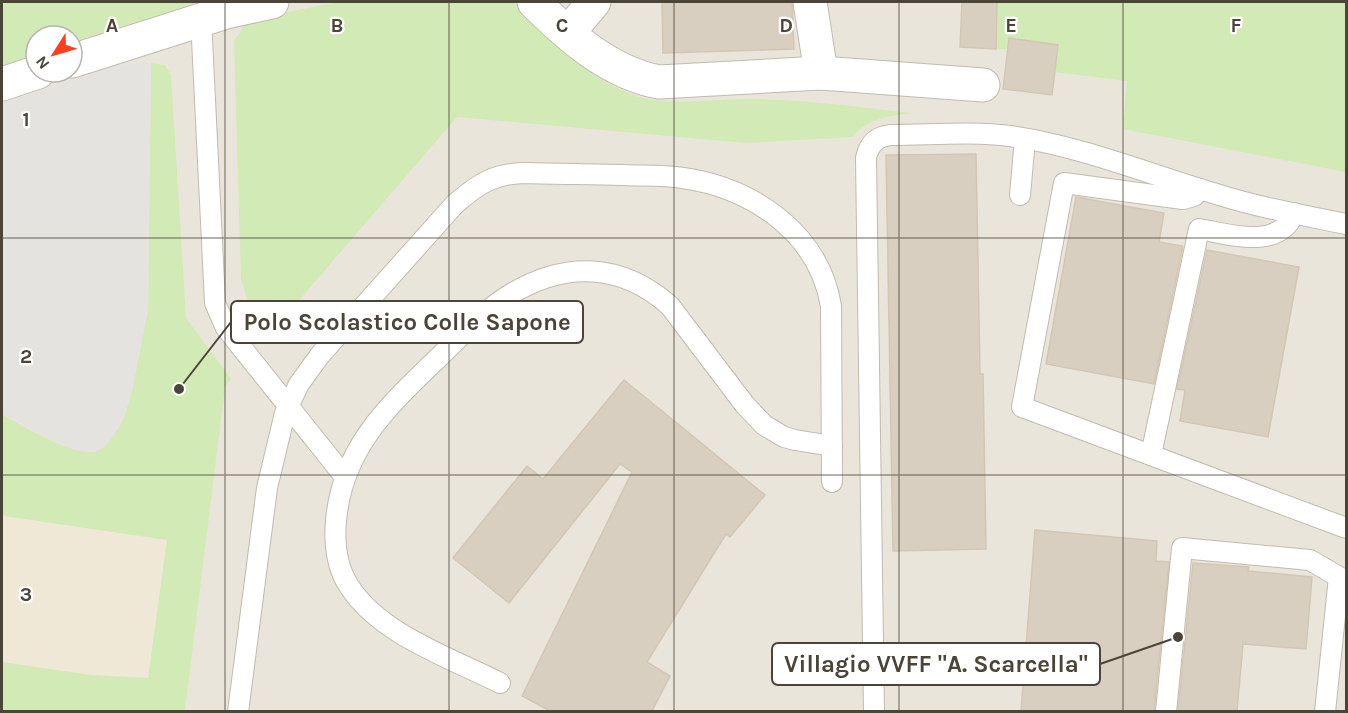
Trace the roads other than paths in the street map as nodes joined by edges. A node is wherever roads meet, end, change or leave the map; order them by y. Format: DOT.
graph roads {
  1 [pos="272,2"];
  2 [pos="534,2"];
  3 [pos="594,2"];
  4 [pos="810,2"];
  5 [pos="201,19"];
  6 [pos="568,33"];
  7 [pos="84,57"];
  8 [pos="821,73"];
  9 [pos="24,77"];
  10 [pos="2,84"];
  11 [pos="983,85"];
  12 [pos="1025,139"];
  13 [pos="1200,189"];
  14 [pos="1020,195"];
  15 [pos="1294,213"];
  16 [pos="1347,224"];
  17 [pos="288,406"];
  18 [pos="832,446"];
  19 [pos="1151,455"];
  20 [pos="345,477"];
  21 [pos="832,482"];
  22 [pos="1347,528"];
  23 [pos="500,683"];
  24 [pos="238,711"];
  25 [pos="874,711"];
  26 [pos="1166,711"];
  27 [pos="1325,711"];
  1 -- 5 [label="street"];
  2 -- 6 [label="street"];
  3 -- 6 [label="street"];
  4 -- 8 [label="street"];
  5 -- 7 [label="street"];
  5 -- 17 [label="lane"];
  6 -- 8 [label="street"];
  8 -- 11 [label="street"];
  9 -- 10 [label="street"];
  12 -- 13 [label="lane"];
  12 -- 14 [label="lane"];
  12 -- 25 [label="lane"];
  13 -- 15 [label="lane"];
  13 -- 19 [label="lane"];
  15 -- 16 [label="lane"];
  15 -- 19 [label="lane"];
  17 -- 18 [label="lane"];
  17 -- 20 [label="lane"];
  17 -- 24 [label="lane"];
  18 -- 20 [label="lane"];
  18 -- 21 [label="lane"];
  19 -- 22 [label="lane"];
  20 -- 23 [label="lane"];
  26 -- 27 [label="lane"];
}
